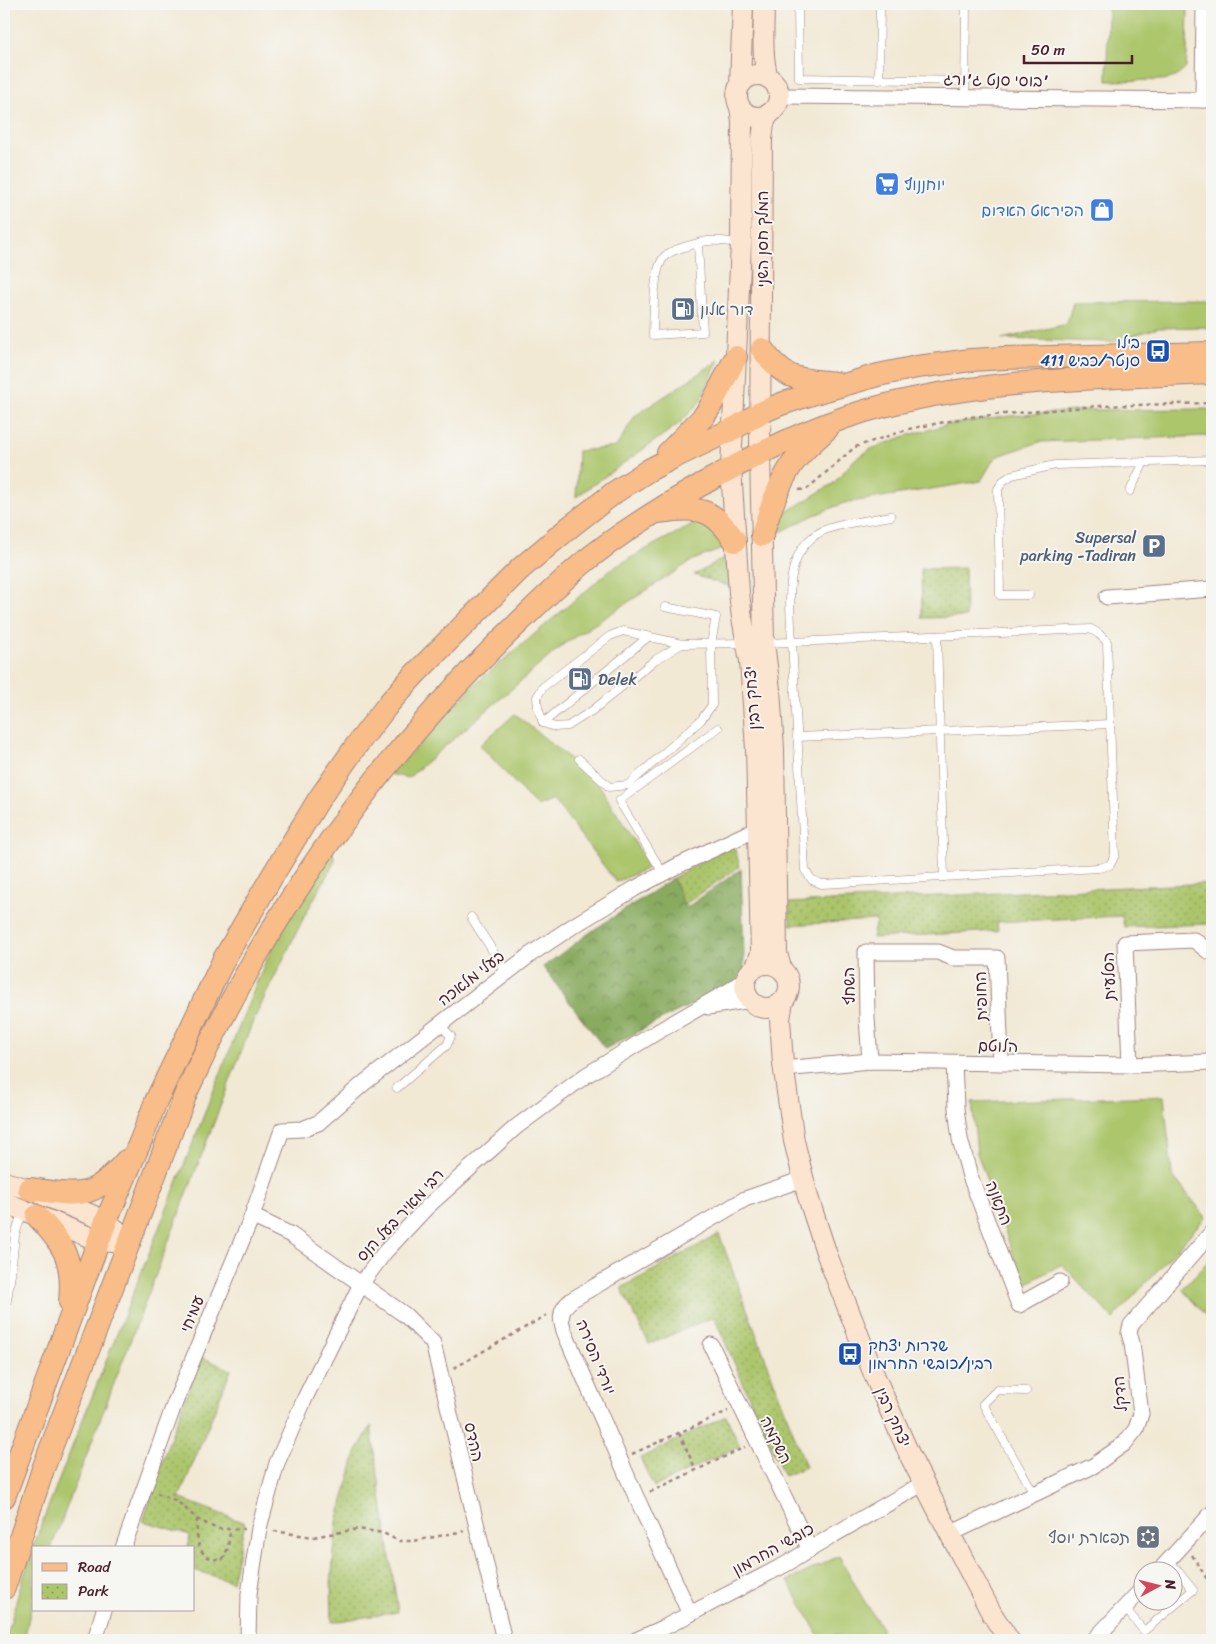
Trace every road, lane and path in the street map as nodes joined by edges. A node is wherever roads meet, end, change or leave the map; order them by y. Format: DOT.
graph roads {
  1 [pos="743,4"];
  2 [pos="764,4"];
  3 [pos="798,4"];
  4 [pos="880,4"];
  5 [pos="966,4"];
  6 [pos="1204,4"];
  7 [pos="768,78"];
  8 [pos="879,80"];
  9 [pos="966,81"];
  10 [pos="740,85"];
  11 [pos="779,96"];
  12 [pos="965,98"];
  13 [pos="1208,100"];
  14 [pos="740,108"];
  15 [pos="768,115"];
  16 [pos="741,243"];
  17 [pos="698,244"];
  18 [pos="762,349"];
  19 [pos="1212,353"];
  20 [pos="736,357"];
  21 [pos="1212,373"];
  22 [pos="845,384"];
  23 [pos="1212,403"];
  24 [pos="760,414"];
  25 [pos="835,422"];
  26 [pos="733,429"];
  27 [pos="760,453"];
  28 [pos="1212,460"];
  29 [pos="1144,462"];
  30 [pos="731,468"];
  31 [pos="649,470"];
  32 [pos="784,478"];
  33 [pos="1130,491"];
  34 [pos="655,512"];
  35 [pos="891,516"];
  36 [pos="762,535"];
  37 [pos="734,541"];
  38 [pos="1212,589"];
  39 [pos="1029,595"];
  40 [pos="1108,596"];
  41 [pos="665,607"];
  42 [pos="937,636"];
  43 [pos="648,637"];
  44 [pos="792,642"];
  45 [pos="755,643"];
  46 [pos="682,644"];
  47 [pos="711,644"];
  48 [pos="543,724"];
  49 [pos="1110,724"];
  50 [pos="718,728"];
  51 [pos="940,731"];
  52 [pos="798,737"];
  53 [pos="579,759"];
  54 [pos="766,830"];
  55 [pos="663,873"];
  56 [pos="944,877"];
  57 [pos="472,917"];
  58 [pos="1210,951"];
  59 [pos="938,952"];
  60 [pos="781,968"];
  61 [pos="751,972"];
  62 [pos="507,973"];
  63 [pos="766,1003"];
  64 [pos="702,1007"];
  65 [pos="440,1025"];
  66 [pos="870,1061"];
  67 [pos="1212,1062"];
  68 [pos="954,1063"];
  69 [pos="1001,1063"];
  70 [pos="1130,1065"];
  71 [pos="783,1067"];
  72 [pos="397,1088"];
  73 [pos="142,1140"];
  74 [pos="803,1179"];
  75 [pos="4,1182"];
  76 [pos="4,1202"];
  77 [pos="29,1205"];
  78 [pos="252,1216"];
  79 [pos="102,1231"];
  80 [pos="1212,1232"];
  81 [pos="130,1242"];
  82 [pos="1060,1282"];
  83 [pos="361,1284"];
  84 [pos="566,1304"];
  85 [pos="4,1319"];
  86 [pos="68,1320"];
  87 [pos="711,1345"];
  88 [pos="440,1376"];
  89 [pos="1026,1391"];
  90 [pos="740,1405"];
  91 [pos="679,1433"];
  92 [pos="758,1441"];
  93 [pos="620,1460"];
  94 [pos="696,1470"];
  95 [pos="924,1483"];
  96 [pos="144,1488"];
  97 [pos="1035,1494"];
  98 [pos="4,1496"];
  99 [pos="637,1499"];
  100 [pos="1212,1513"];
  101 [pos="197,1519"];
  102 [pos="259,1528"];
  103 [pos="477,1528"];
  104 [pos="230,1530"];
  105 [pos="950,1534"];
  106 [pos="1184,1543"];
  107 [pos="123,1546"];
  108 [pos="810,1550"];
  109 [pos="1169,1560"];
  110 [pos="1212,1587"];
  111 [pos="4,1588"];
  112 [pos="1134,1598"];
  113 [pos="1124,1608"];
  114 [pos="103,1612"];
  115 [pos="690,1614"];
  116 [pos="95,1640"];
  117 [pos="248,1640"];
  118 [pos="504,1640"];
  119 [pos="636,1640"];
  120 [pos="1009,1640"];
  121 [pos="1094,1640"];
  1 -- 10 [label="street"];
  2 -- 7 [label="street"];
  3 -- 8 [label="lane"];
  4 -- 8 [label="lane"];
  5 -- 9 [label="lane"];
  6 -- 13 [label="street"];
  7 -- 10 [label="street"];
  7 -- 11 [label="street"];
  8 -- 9 [label="lane"];
  9 -- 12 [label="lane"];
  10 -- 14 [label="street"];
  11 -- 12 [label="street, בוסי סנט ג'ורג'"];
  11 -- 15 [label="street"];
  12 -- 13 [label="street, בוסי סנט ג'ורג'"];
  14 -- 15 [label="street"];
  14 -- 16 [label="street, המלך חסן השני"];
  15 -- 18 [label="street, המלך חסן השני"];
  16 -- 17 [label="lane"];
  16 -- 20 [label="street, המלך חסן השני"];
  17 -- 17 [label="lane"];
  18 -- 22 [label="main road"];
  18 -- 24 [label="street, המלך חסן השני"];
  19 -- 22 [label="main road"];
  20 -- 26 [label="street, המלך חסן השני"];
  20 -- 31 [label="main road"];
  21 -- 25 [label="main road"];
  22 -- 24 [label="main road"];
  23 -- 32 [label="path"];
  24 -- 26 [label="main road"];
  24 -- 27 [label="street, המלך חסן השני"];
  25 -- 27 [label="main road"];
  25 -- 32 [label="main road"];
  26 -- 30 [label="street, יצחק רבין"];
  26 -- 31 [label="main road"];
  27 -- 30 [label="main road"];
  27 -- 36 [label="street, יצחק רבין"];
  28 -- 29 [label="lane"];
  29 -- 33 [label="lane"];
  29 -- 39 [label="lane"];
  30 -- 34 [label="main road"];
  30 -- 37 [label="street, יצחק רבין"];
  31 -- 73 [label="main road"];
  32 -- 36 [label="main road"];
  34 -- 37 [label="main road"];
  34 -- 81 [label="main road"];
  35 -- 44 [label="lane"];
  36 -- 45 [label="street, יצחק רבין"];
  37 -- 45 [label="street, יצחק רבין"];
  38 -- 40 [label="street"];
  41 -- 47 [label="lane"];
  42 -- 44 [label="lane"];
  42 -- 49 [label="lane"];
  42 -- 51 [label="lane"];
  43 -- 46 [label="lane"];
  43 -- 48 [label="lane"];
  43 -- 48 [label="lane"];
  44 -- 45 [label="lane"];
  44 -- 52 [label="lane"];
  45 -- 47 [label="lane"];
  45 -- 54 [label="street, יצחק רבין"];
  46 -- 47 [label="lane"];
  46 -- 48 [label="lane"];
  47 -- 53 [label="lane"];
  49 -- 51 [label="lane"];
  49 -- 56 [label="lane"];
  50 -- 55 [label="lane"];
  51 -- 52 [label="lane"];
  51 -- 56 [label="lane"];
  52 -- 56 [label="lane"];
  54 -- 55 [label="street, בעלי מלאכה"];
  54 -- 60 [label="street, יצחק רבין"];
  54 -- 61 [label="street, יצחק רבין"];
  55 -- 62 [label="street, בעלי מלאכה"];
  57 -- 62 [label="lane"];
  58 -- 70 [label="street, הסלעית"];
  59 -- 66 [label="street, השחף"];
  59 -- 69 [label="street, החופית"];
  60 -- 61 [label="street"];
  60 -- 63 [label="street"];
  61 -- 63 [label="street"];
  61 -- 64 [label="street, רבי מאיר בעל הנס"];
  62 -- 65 [label="street, בעלי מלאכה"];
  63 -- 64 [label="street, רבי מאיר בעל הנס"];
  63 -- 71 [label="street, יצחק רבין"];
  64 -- 83 [label="street, רבי מאיר בעל הנס"];
  65 -- 72 [label="lane"];
  65 -- 78 [label="street, בעלי מלאכה"];
  66 -- 68 [label="street, הלוטם"];
  66 -- 71 [label="street, הלוטם"];
  67 -- 70 [label="street, הלוטם"];
  68 -- 69 [label="street, הלוטם"];
  68 -- 82 [label="street, התאנה"];
  69 -- 70 [label="street, הלוטם"];
  71 -- 74 [label="street, יצחק רבין"];
  73 -- 77 [label="main road"];
  73 -- 79 [label="main road"];
  74 -- 84 [label="street, יורדי הסירה"];
  74 -- 95 [label="street, יצחק רבין"];
  75 -- 77 [label="street"];
  76 -- 77 [label="street"];
  77 -- 79 [label="street"];
  77 -- 79 [label="street"];
  77 -- 85 [label="lane"];
  77 -- 86 [label="main road"];
  78 -- 83 [label="street"];
  78 -- 96 [label="street, עמיחי"];
  79 -- 81 [label="street"];
  79 -- 86 [label="main road"];
  80 -- 97 [label="street, הדקל"];
  81 -- 111 [label="main road"];
  83 -- 88 [label="street, ההדס"];
  83 -- 102 [label="street, רבי מאיר בעל הנס"];
  84 -- 88 [label="path"];
  84 -- 93 [label="street, יורדי הסירה"];
  86 -- 98 [label="main road"];
  87 -- 90 [label="street, השקמה"];
  88 -- 103 [label="street, ההדס"];
  89 -- 97 [label="lane"];
  90 -- 91 [label="path"];
  90 -- 92 [label="street, השקמה"];
  91 -- 93 [label="path"];
  91 -- 94 [label="path"];
  92 -- 94 [label="path"];
  92 -- 108 [label="street, השקמה"];
  93 -- 99 [label="street, יורדי הסירה"];
  94 -- 99 [label="path"];
  95 -- 105 [label="street, יצחק רבין"];
  95 -- 108 [label="street, כובשי החרמון"];
  96 -- 101 [label="path"];
  96 -- 107 [label="street, עמיחי"];
  97 -- 105 [label="street, הדקל"];
  99 -- 115 [label="street, יורדי הסירה"];
  100 -- 106 [label="street"];
  101 -- 104 [label="path"];
  101 -- 104 [label="path"];
  102 -- 103 [label="path"];
  102 -- 104 [label="path"];
  102 -- 117 [label="street, רבי מאיר בעל הנס"];
  103 -- 118 [label="street, ההדס"];
  105 -- 120 [label="street, יצחק רבין"];
  106 -- 109 [label="street"];
  106 -- 110 [label="path"];
  108 -- 115 [label="street, כובשי החרמון"];
  109 -- 113 [label="lane"];
  112 -- 113 [label="street"];
  113 -- 121 [label="street"];
  114 -- 116 [label="street"];
  115 -- 119 [label="street, כובשי החרמון"];
}
